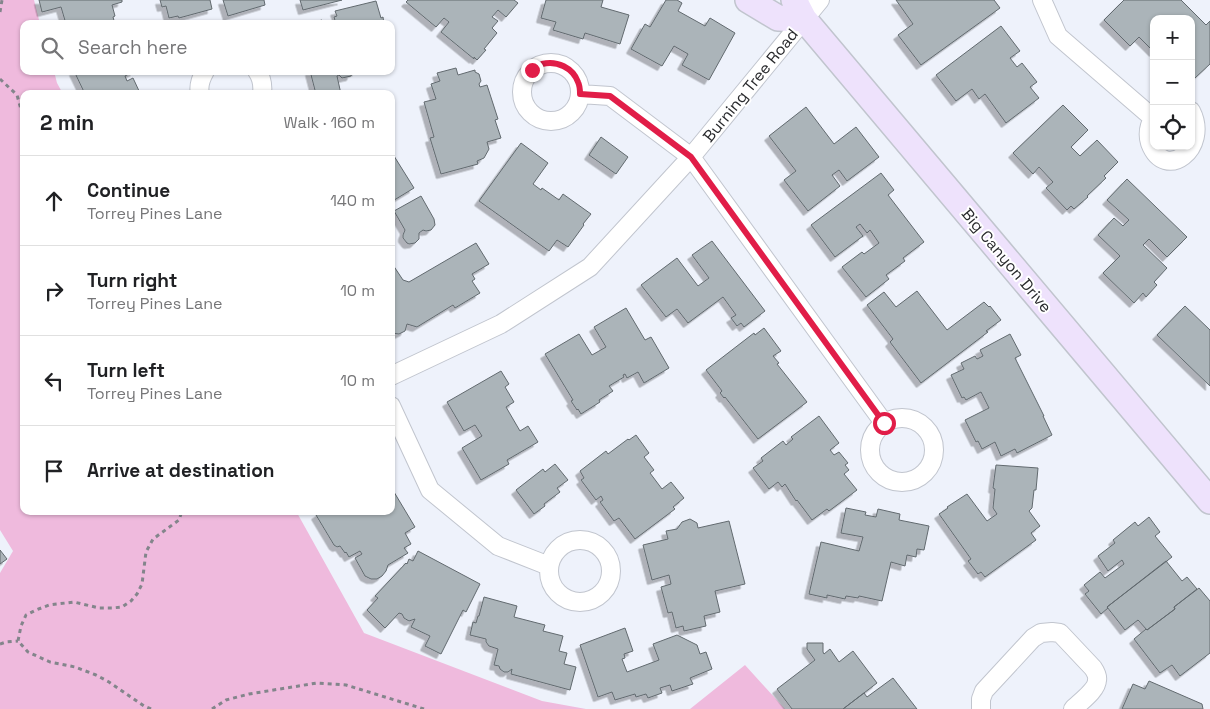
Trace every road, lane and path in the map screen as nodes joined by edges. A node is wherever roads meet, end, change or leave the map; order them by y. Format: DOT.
graph roads {
  1 [pos="2,0"];
  2 [pos="748,0"];
  3 [pos="820,0"];
  4 [pos="1042,0"];
  5 [pos="799,10"];
  6 [pos="0,12"];
  7 [pos="203,75"];
  8 [pos="259,75"];
  9 [pos="0,80"];
  10 [pos="199,90"];
  11 [pos="262,90"];
  12 [pos="580,94"];
  13 [pos="20,107"];
  14 [pos="1150,114"];
  15 [pos="1195,114"];
  16 [pos="1150,125"];
  17 [pos="1150,143"];
  18 [pos="1154,150"];
  19 [pos="691,157"];
  20 [pos="395,374"];
  21 [pos="395,415"];
  22 [pos="884,423"];
  23 [pos="1210,501"];
  24 [pos="181,515"];
  25 [pos="549,566"];
  26 [pos="18,641"];
  27 [pos="0,644"];
  28 [pos="151,709"];
  29 [pos="212,709"];
  30 [pos="424,709"];
  31 [pos="981,709"];
  32 [pos="1073,709"];
  1 -- 6 [label="path"];
  2 -- 5 [label="street"];
  3 -- 5 [label="street, Burning Tree Road"];
  4 -- 14 [label="street"];
  5 -- 19 [label="street, Burning Tree Road"];
  5 -- 23 [label="street, Big Canyon Drive"];
  7 -- 10 [label="street"];
  8 -- 11 [label="street"];
  9 -- 13 [label="path"];
  12 -- 19 [label="street"];
  15 -- 18 [label="street"];
  16 -- 17 [label="street"];
  19 -- 20 [label="street, Burning Tree Road"];
  19 -- 22 [label="street"];
  21 -- 25 [label="street"];
  24 -- 26 [label="path"];
  26 -- 27 [label="path"];
  26 -- 28 [label="path"];
  29 -- 30 [label="path"];
  31 -- 32 [label="street"];
}
